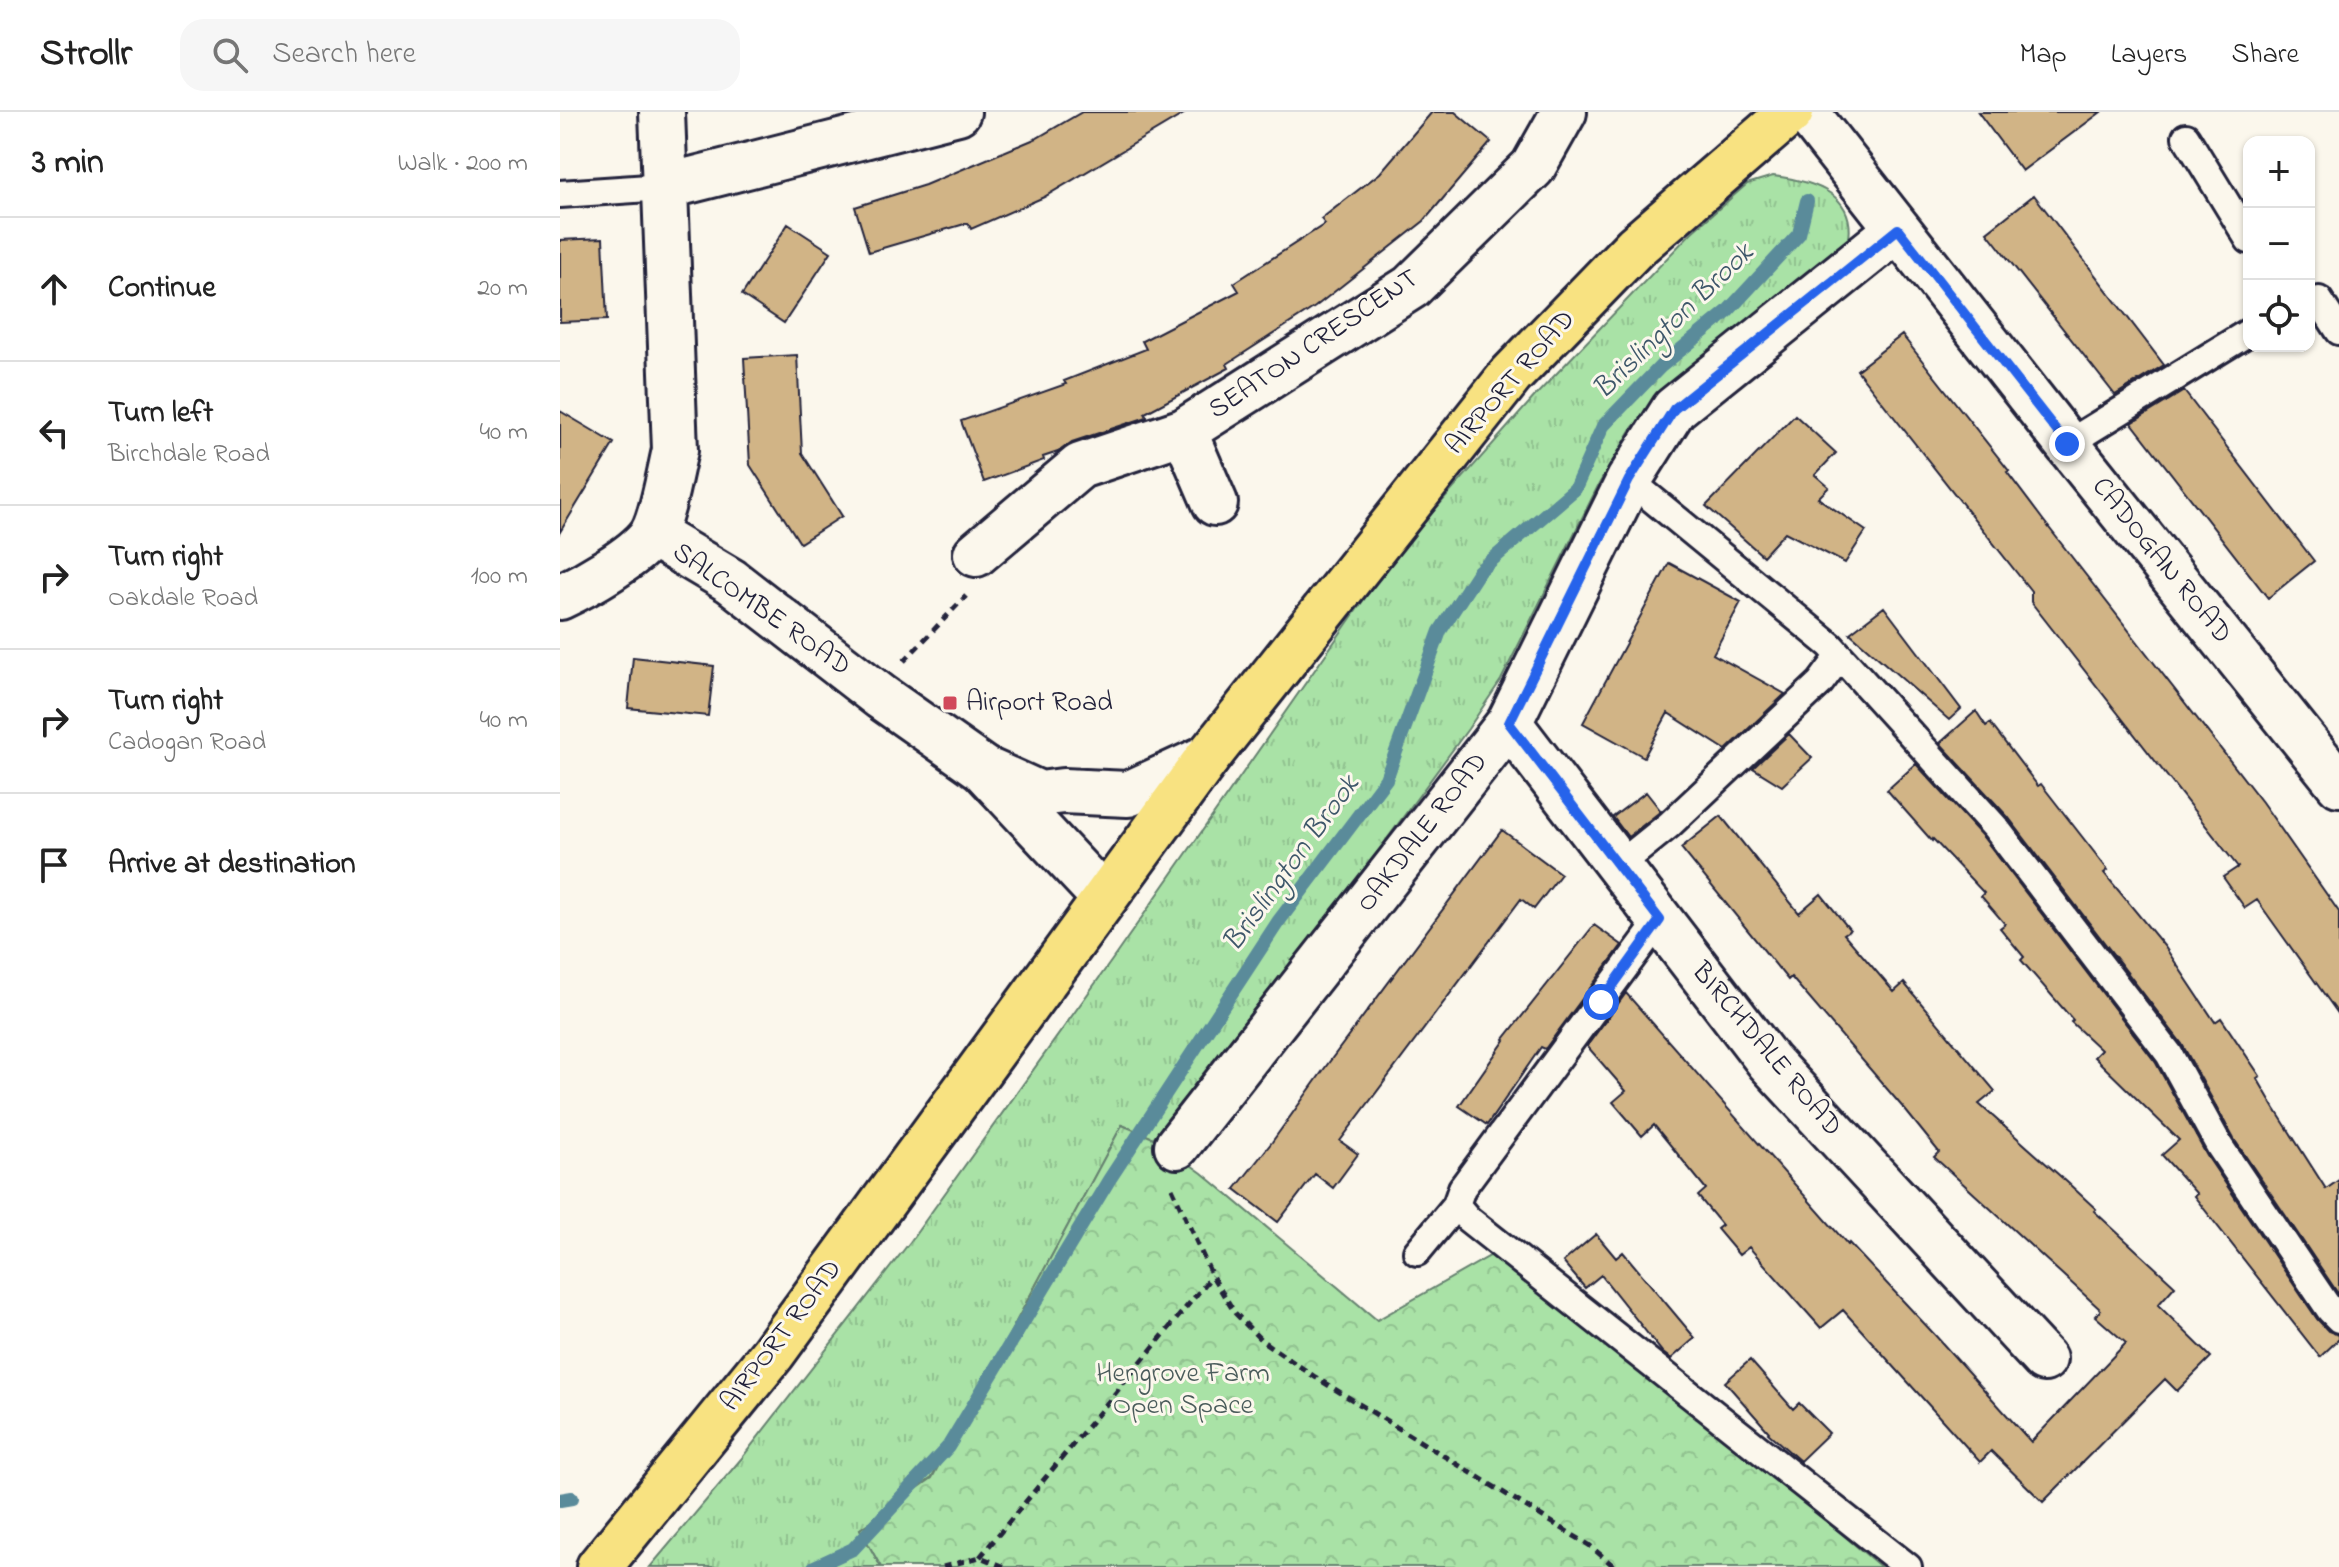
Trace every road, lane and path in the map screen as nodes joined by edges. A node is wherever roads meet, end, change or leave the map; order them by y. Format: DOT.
graph roads {
  1 [pos="662,112"];
  2 [pos="958,112"];
  3 [pos="1564,112"];
  4 [pos="1791,112"];
  5 [pos="1806,112"];
  6 [pos="2186,137"];
  7 [pos="664,187"];
  8 [pos="560,194"];
  9 [pos="1898,229"];
  10 [pos="2243,230"];
  11 [pos="2322,297"];
  12 [pos="2339,331"];
  13 [pos="2243,336"];
  14 [pos="1184,431"];
  15 [pos="2067,444"];
  16 [pos="1629,480"];
  17 [pos="1215,503"];
  18 [pos="652,534"];
  19 [pos="976,554"];
  20 [pos="560,597"];
  21 [pos="1840,656"];
  22 [pos="875,692"];
  23 [pos="1509,723"];
  24 [pos="1208,757"];
  25 [pos="982,768"];
  26 [pos="2339,784"];
  27 [pos="1618,866"];
  28 [pos="1103,897"];
  29 [pos="1660,920"];
  30 [pos="1180,1141"];
  31 [pos="1456,1205"];
  32 [pos="1417,1252"];
  33 [pos="1212,1276"];
  34 [pos="2339,1319"];
  35 [pos="2044,1359"];
  36 [pos="980,1557"];
  37 [pos="599,1567"];
  38 [pos="943,1567"];
  39 [pos="1005,1567"];
  40 [pos="1615,1567"];
  41 [pos="1908,1567"];
  1 -- 7 [label="street, SALCOMBE ROAD"];
  2 -- 7 [label="street"];
  3 -- 14 [label="street, SEATON CRESCENT"];
  4 -- 24 [label="highway, AIRPORT ROAD"];
  5 -- 9 [label="street, CADOGAN ROAD"];
  6 -- 10 [label="lane"];
  7 -- 8 [label="lane"];
  7 -- 18 [label="street, SALCOMBE ROAD"];
  9 -- 15 [label="street, CADOGAN ROAD"];
  9 -- 16 [label="street, OAKDALE ROAD"];
  11 -- 12 [label="lane"];
  13 -- 15 [label="lane"];
  14 -- 17 [label="street, SEATON CRESCENT"];
  14 -- 19 [label="street, SEATON CRESCENT"];
  15 -- 26 [label="street, CADOGAN ROAD"];
  16 -- 21 [label="lane"];
  16 -- 23 [label="street, OAKDALE ROAD"];
  18 -- 20 [label="street"];
  18 -- 22 [label="street, SALCOMBE ROAD"];
  19 -- 22 [label="path"];
  21 -- 27 [label="lane"];
  21 -- 34 [label="lane"];
  22 -- 25 [label="street, SALCOMBE ROAD"];
  23 -- 27 [label="street, BIRCHDALE ROAD"];
  23 -- 30 [label="street, OAKDALE ROAD"];
  24 -- 25 [label="street, SALCOMBE ROAD"];
  24 -- 28 [label="highway, AIRPORT ROAD"];
  25 -- 28 [label="street, SALCOMBE ROAD"];
  27 -- 29 [label="street, BIRCHDALE ROAD"];
  28 -- 37 [label="highway, AIRPORT ROAD"];
  29 -- 31 [label="lane"];
  29 -- 35 [label="street, BIRCHDALE ROAD"];
  30 -- 33 [label="path"];
  31 -- 32 [label="lane"];
  31 -- 41 [label="lane"];
  33 -- 36 [label="path"];
  33 -- 40 [label="path"];
  36 -- 38 [label="path"];
  36 -- 39 [label="path"];
}
